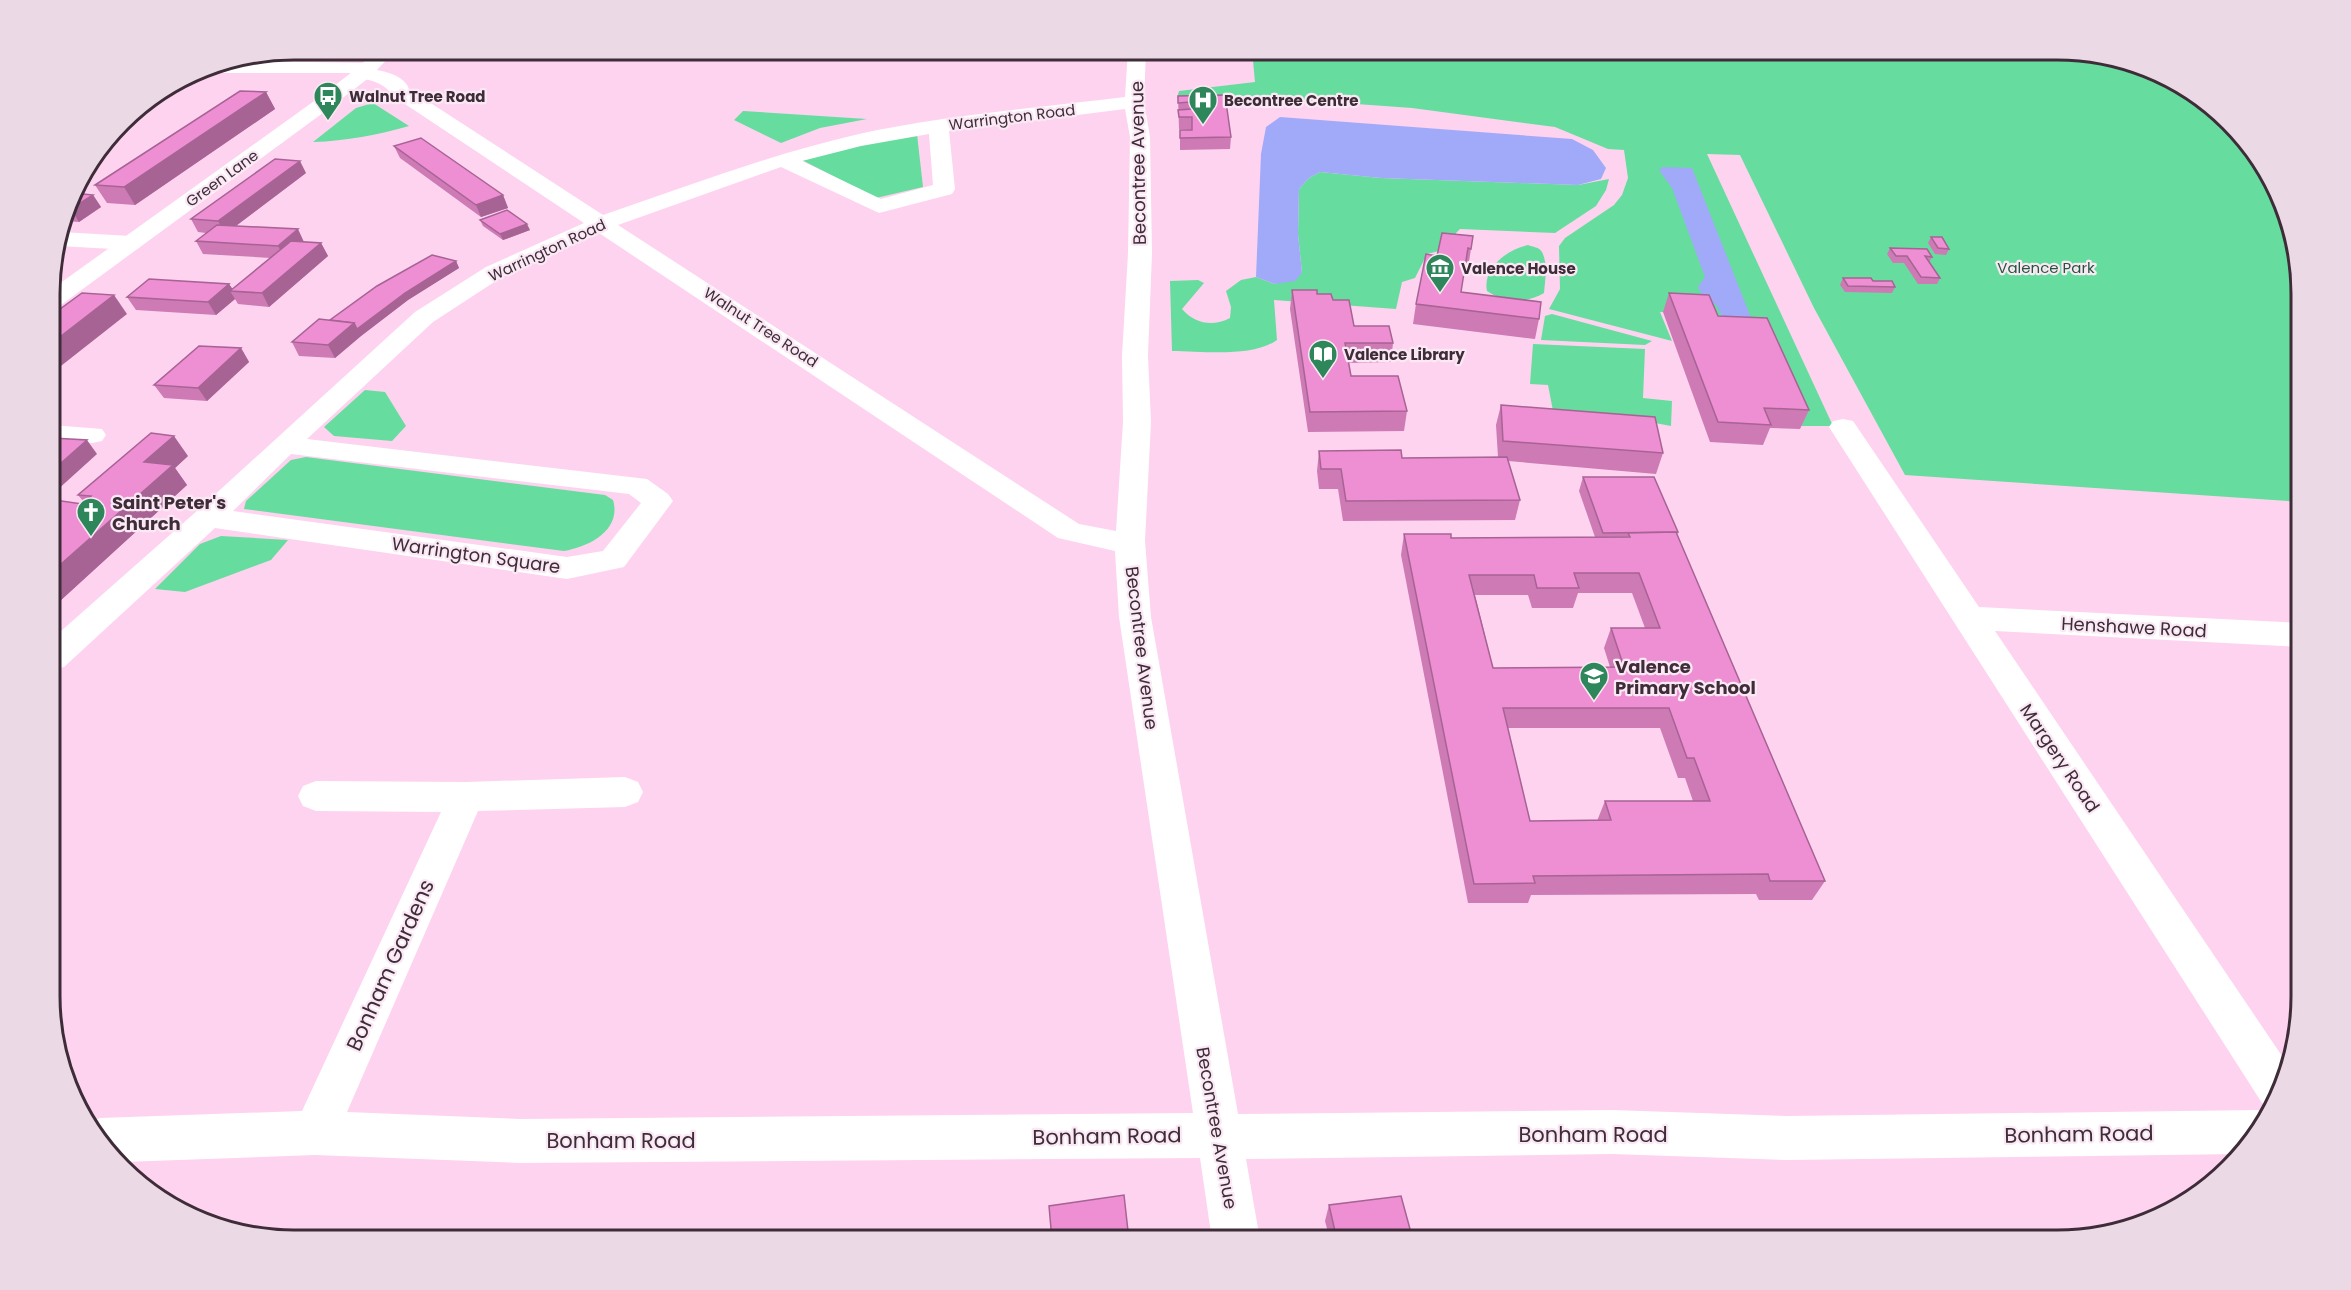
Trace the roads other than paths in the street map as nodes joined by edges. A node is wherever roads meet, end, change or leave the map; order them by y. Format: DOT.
graph roads {
  1 [pos="376,60"];
  2 [pos="1136,60"];
  3 [pos="235,68"];
  4 [pos="366,70"];
  5 [pos="338,92"];
  6 [pos="400,92"];
  7 [pos="1134,102"];
  8 [pos="938,126"];
  9 [pos="782,160"];
  10 [pos="602,223"];
  11 [pos="66,239"];
  12 [pos="131,243"];
  13 [pos="60,294"];
  14 [pos="1843,427"];
  15 [pos="60,433"];
  16 [pos="92,435"];
  17 [pos="284,445"];
  18 [pos="209,517"];
  19 [pos="1130,542"];
  20 [pos="1967,618"];
  21 [pos="2291,634"];
  22 [pos="60,651"];
  23 [pos="625,792"];
  24 [pos="316,796"];
  25 [pos="466,797"];
  26 [pos="2274,1083"];
  27 [pos="2247,1132"];
  28 [pos="315,1134"];
  29 [pos="1220,1137"];
  30 [pos="109,1140"];
  31 [pos="1234,1230"];
  1 -- 4 [label="street, Green Lane"];
  2 -- 7 [label="street, Becontree Avenue"];
  3 -- 4 [label="street, Walnut Tree Road"];
  4 -- 5 [label="street, Green Lane"];
  4 -- 6 [label="street, Walnut Tree Road"];
  5 -- 6 [label="street"];
  5 -- 12 [label="street, Green Lane"];
  6 -- 10 [label="street, Walnut Tree Road"];
  7 -- 8 [label="street, Warrington Road"];
  7 -- 19 [label="street, Becontree Avenue"];
  8 -- 9 [label="street, Warrington Road"];
  8 -- 9 [label="street"];
  9 -- 10 [label="street, Warrington Road"];
  10 -- 17 [label="street, Warrington Road"];
  10 -- 19 [label="street, Walnut Tree Road"];
  11 -- 12 [label="street"];
  12 -- 13 [label="street, Green Lane"];
  14 -- 20 [label="street, Margery Road"];
  15 -- 16 [label="street"];
  17 -- 18 [label="street, Warrington Road"];
  17 -- 18 [label="street, Warrington Square"];
  18 -- 22 [label="street, Warrington Road"];
  19 -- 29 [label="street, Becontree Avenue"];
  20 -- 21 [label="street, Henshawe Road"];
  20 -- 26 [label="street, Margery Road"];
  23 -- 25 [label="street"];
  24 -- 25 [label="street"];
  25 -- 28 [label="street, Bonham Gardens"];
  27 -- 29 [label="street, Bonham Road"];
  28 -- 29 [label="street, Bonham Road"];
  28 -- 30 [label="street, Bonham Road"];
  29 -- 31 [label="street, Becontree Avenue"];
}
